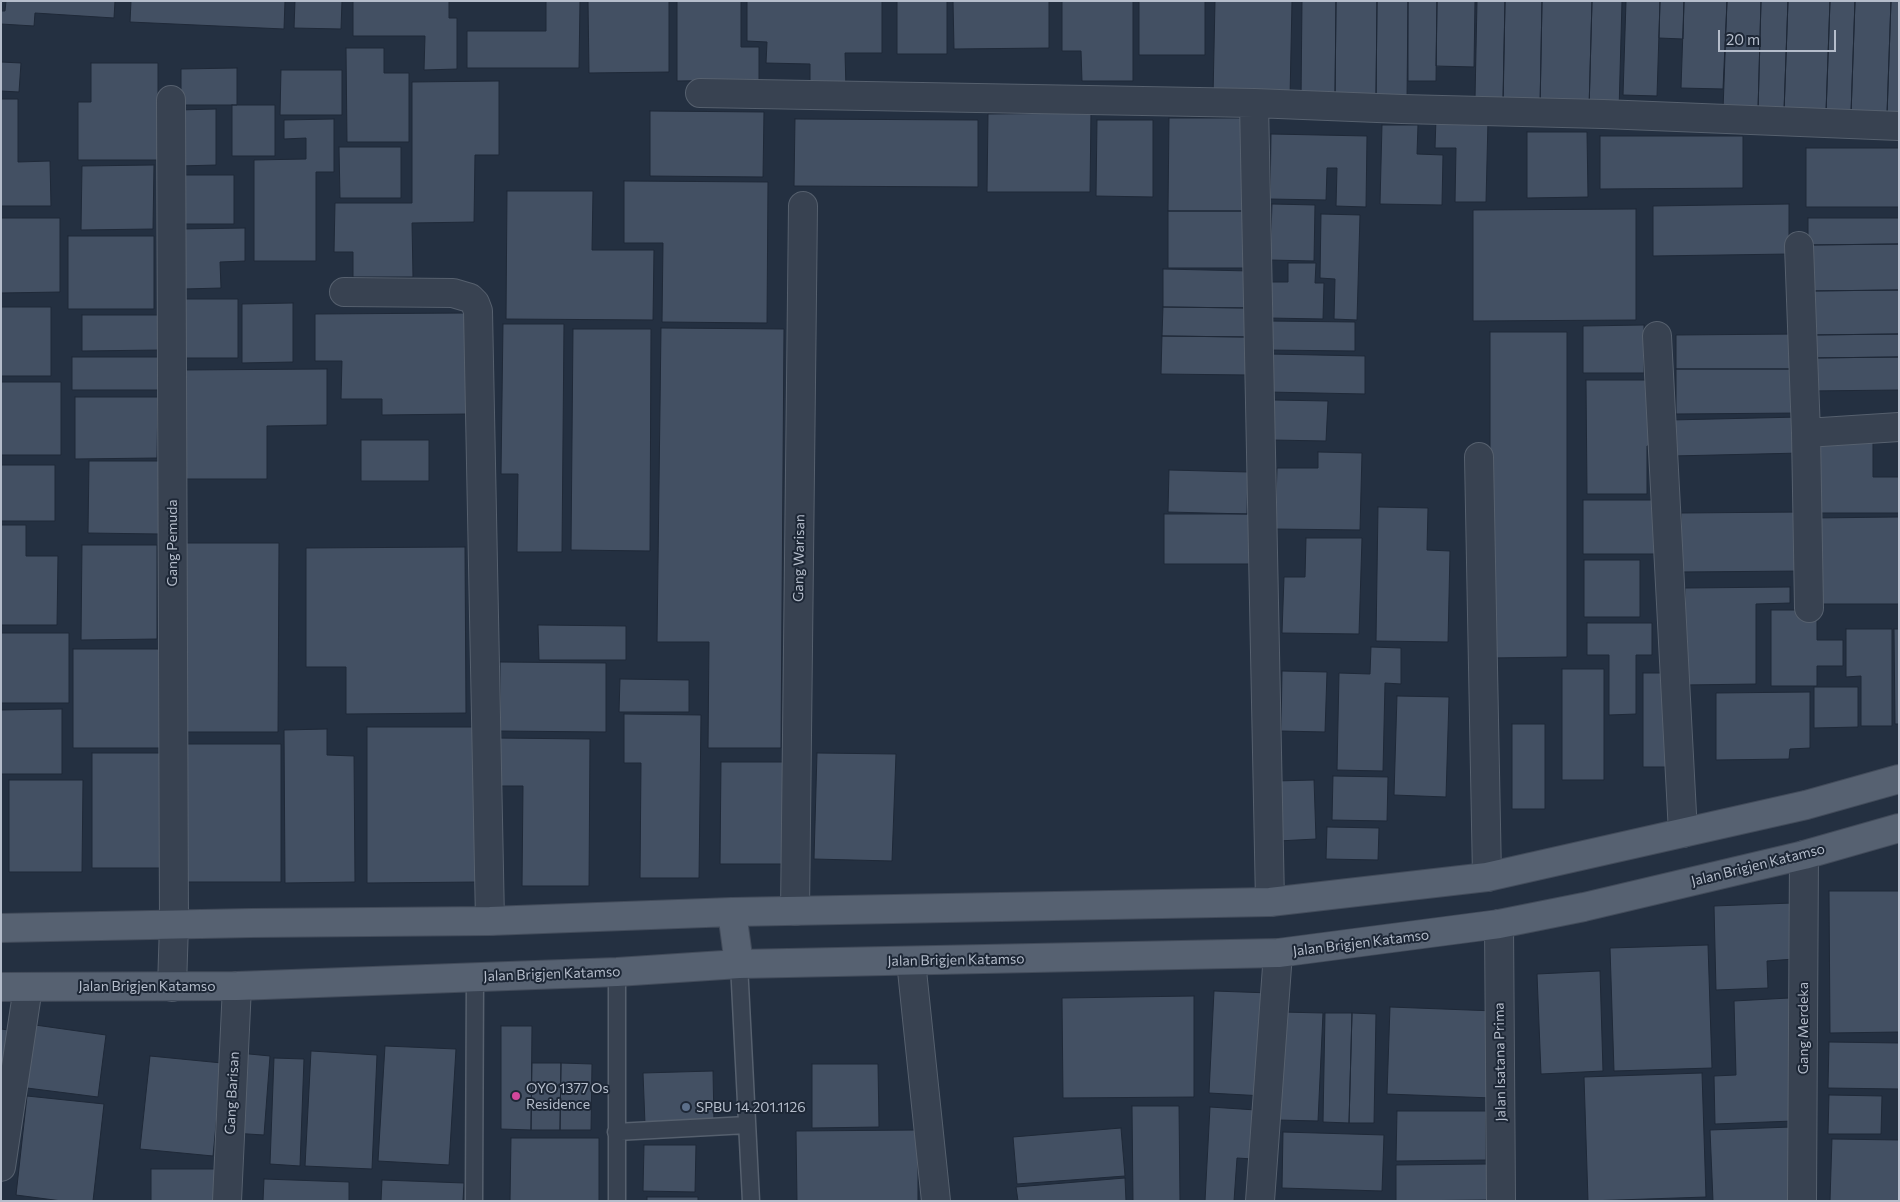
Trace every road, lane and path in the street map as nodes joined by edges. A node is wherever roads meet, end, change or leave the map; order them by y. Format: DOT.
graph roads {
  1 [pos="700,93"];
  2 [pos="171,100"];
  3 [pos="1254,103"];
  4 [pos="1899,126"];
  5 [pos="803,206"];
  6 [pos="1798,246"];
  7 [pos="344,292"];
  8 [pos="1657,336"];
  9 [pos="1899,427"];
  10 [pos="1806,433"];
  11 [pos="1479,457"];
  12 [pos="1808,608"];
  13 [pos="1899,779"];
  14 [pos="1899,828"];
  15 [pos="1683,833"];
  16 [pos="1804,855"];
  17 [pos="1487,877"];
  18 [pos="1270,902"];
  19 [pos="795,911"];
  20 [pos="732,912"];
  21 [pos="490,921"];
  22 [pos="174,924"];
  23 [pos="1499,924"];
  24 [pos="1,928"];
  25 [pos="1278,953"];
  26 [pos="911,961"];
  27 [pos="739,964"];
  28 [pos="617,972"];
  29 [pos="475,977"];
  30 [pos="28,986"];
  31 [pos="237,986"];
  32 [pos="1,987"];
  33 [pos="172,987"];
  34 [pos="747,1125"];
  35 [pos="616,1132"];
  36 [pos="1,1167"];
  37 [pos="228,1201"];
  38 [pos="474,1201"];
  39 [pos="617,1201"];
  40 [pos="751,1201"];
  41 [pos="936,1201"];
  42 [pos="1260,1201"];
  43 [pos="1501,1201"];
  44 [pos="1802,1201"];
  1 -- 3 [label="street"];
  2 -- 22 [label="street, Gang Pemuda"];
  3 -- 4 [label="street"];
  3 -- 18 [label="street"];
  5 -- 19 [label="street, Gang Warisan"];
  6 -- 10 [label="street"];
  7 -- 21 [label="street"];
  8 -- 15 [label="street"];
  9 -- 10 [label="street"];
  10 -- 12 [label="street"];
  11 -- 17 [label="street"];
  13 -- 15 [label="main road"];
  14 -- 16 [label="main road, Jalan Brigjen Katamso"];
  15 -- 17 [label="main road"];
  16 -- 23 [label="main road, Jalan Brigjen Katamso"];
  16 -- 44 [label="street, Gang Merdeka"];
  17 -- 18 [label="main road"];
  18 -- 19 [label="main road"];
  19 -- 20 [label="main road"];
  20 -- 21 [label="main road"];
  20 -- 27 [label="main road"];
  21 -- 22 [label="main road"];
  22 -- 24 [label="main road"];
  22 -- 33 [label="street, Gang Pemuda"];
  23 -- 25 [label="main road, Jalan Brigjen Katamso"];
  23 -- 43 [label="street, Jalan Isatana Prima"];
  25 -- 26 [label="main road, Jalan Brigjen Katamso"];
  25 -- 42 [label="street"];
  26 -- 27 [label="main road, Jalan Brigjen Katamso"];
  26 -- 41 [label="street"];
  27 -- 28 [label="main road, Jalan Brigjen Katamso"];
  27 -- 34 [label="lane"];
  28 -- 29 [label="main road, Jalan Brigjen Katamso"];
  28 -- 35 [label="lane"];
  29 -- 31 [label="main road, Jalan Brigjen Katamso"];
  29 -- 38 [label="lane"];
  30 -- 32 [label="main road, Jalan Brigjen Katamso"];
  30 -- 33 [label="main road, Jalan Brigjen Katamso"];
  30 -- 36 [label="street"];
  31 -- 33 [label="main road, Jalan Brigjen Katamso"];
  31 -- 37 [label="street, Gang Barisan"];
  34 -- 35 [label="lane"];
  34 -- 40 [label="lane"];
  35 -- 39 [label="lane"];
}
